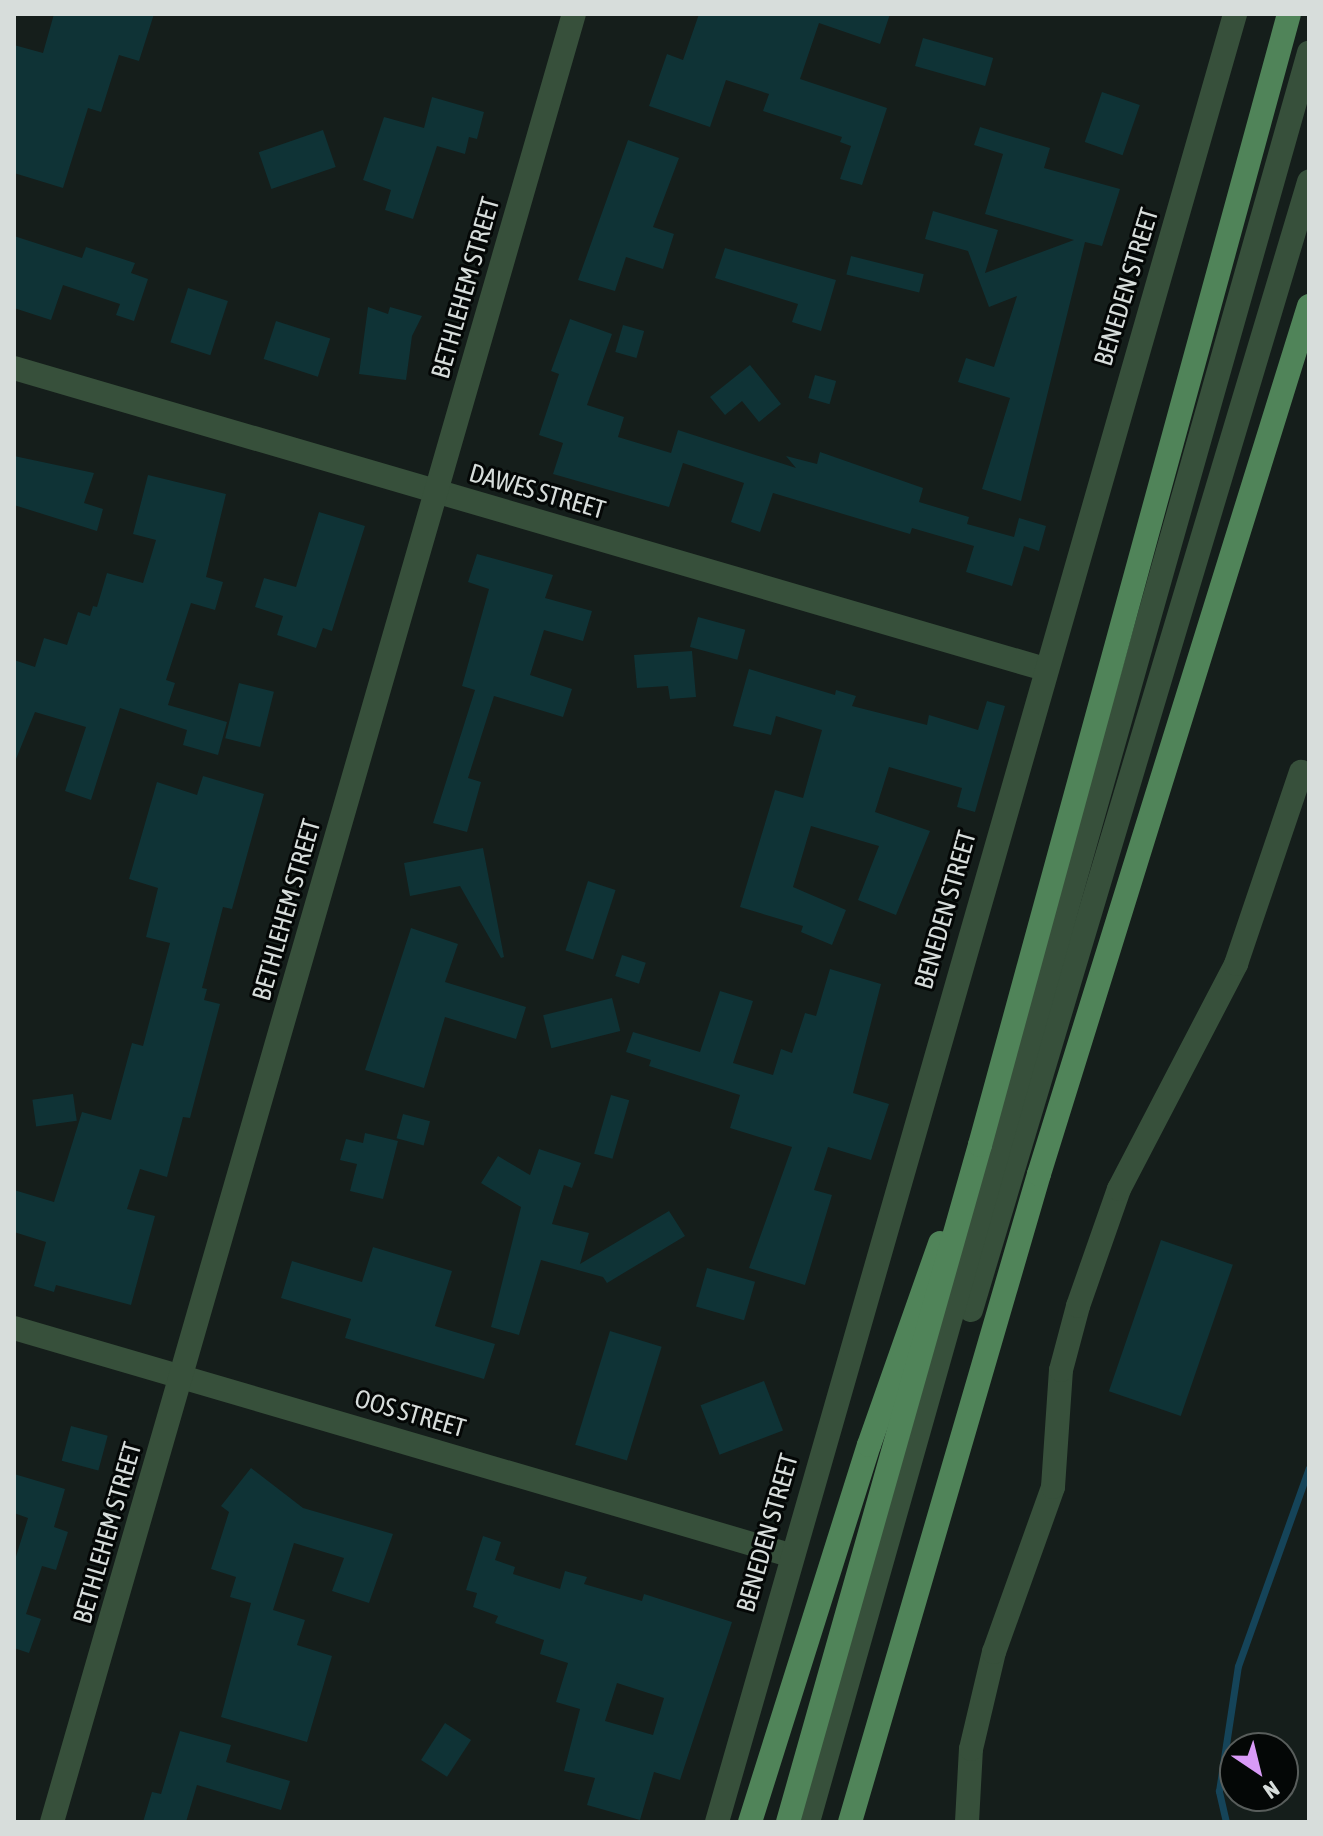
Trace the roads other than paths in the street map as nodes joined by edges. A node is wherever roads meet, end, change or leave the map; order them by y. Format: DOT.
graph roads {
  1 [pos="574,14"];
  2 [pos="1235,14"];
  3 [pos="1289,14"];
  4 [pos="1309,53"];
  5 [pos="1309,182"];
  6 [pos="1309,306"];
  7 [pos="14,368"];
  8 [pos="436,492"];
  9 [pos="1045,669"];
  10 [pos="1301,772"];
  11 [pos="980,1145"];
  12 [pos="14,1328"];
  13 [pos="184,1377"];
  14 [pos="790,1555"];
  15 [pos="52,1822"];
  16 [pos="717,1822"];
  17 [pos="750,1822"];
  18 [pos="788,1822"];
  19 [pos="808,1822"];
  20 [pos="823,1822"];
  21 [pos="850,1822"];
  22 [pos="967,1822"];
  1 -- 8 [label="street, BETHLEHEM STREET"];
  2 -- 9 [label="street, BENEDEN STREET"];
  3 -- 11 [label="main road"];
  4 -- 19 [label="street"];
  5 -- 20 [label="street"];
  6 -- 21 [label="main road"];
  7 -- 8 [label="street, DAWES STREET"];
  8 -- 9 [label="street, DAWES STREET"];
  8 -- 13 [label="street, BETHLEHEM STREET"];
  9 -- 14 [label="street, BENEDEN STREET"];
  10 -- 22 [label="street"];
  11 -- 17 [label="main road"];
  11 -- 18 [label="main road"];
  12 -- 13 [label="street, OOS STREET"];
  13 -- 14 [label="street, OOS STREET"];
  13 -- 15 [label="street, BETHLEHEM STREET"];
  14 -- 16 [label="street, BENEDEN STREET"];
}
